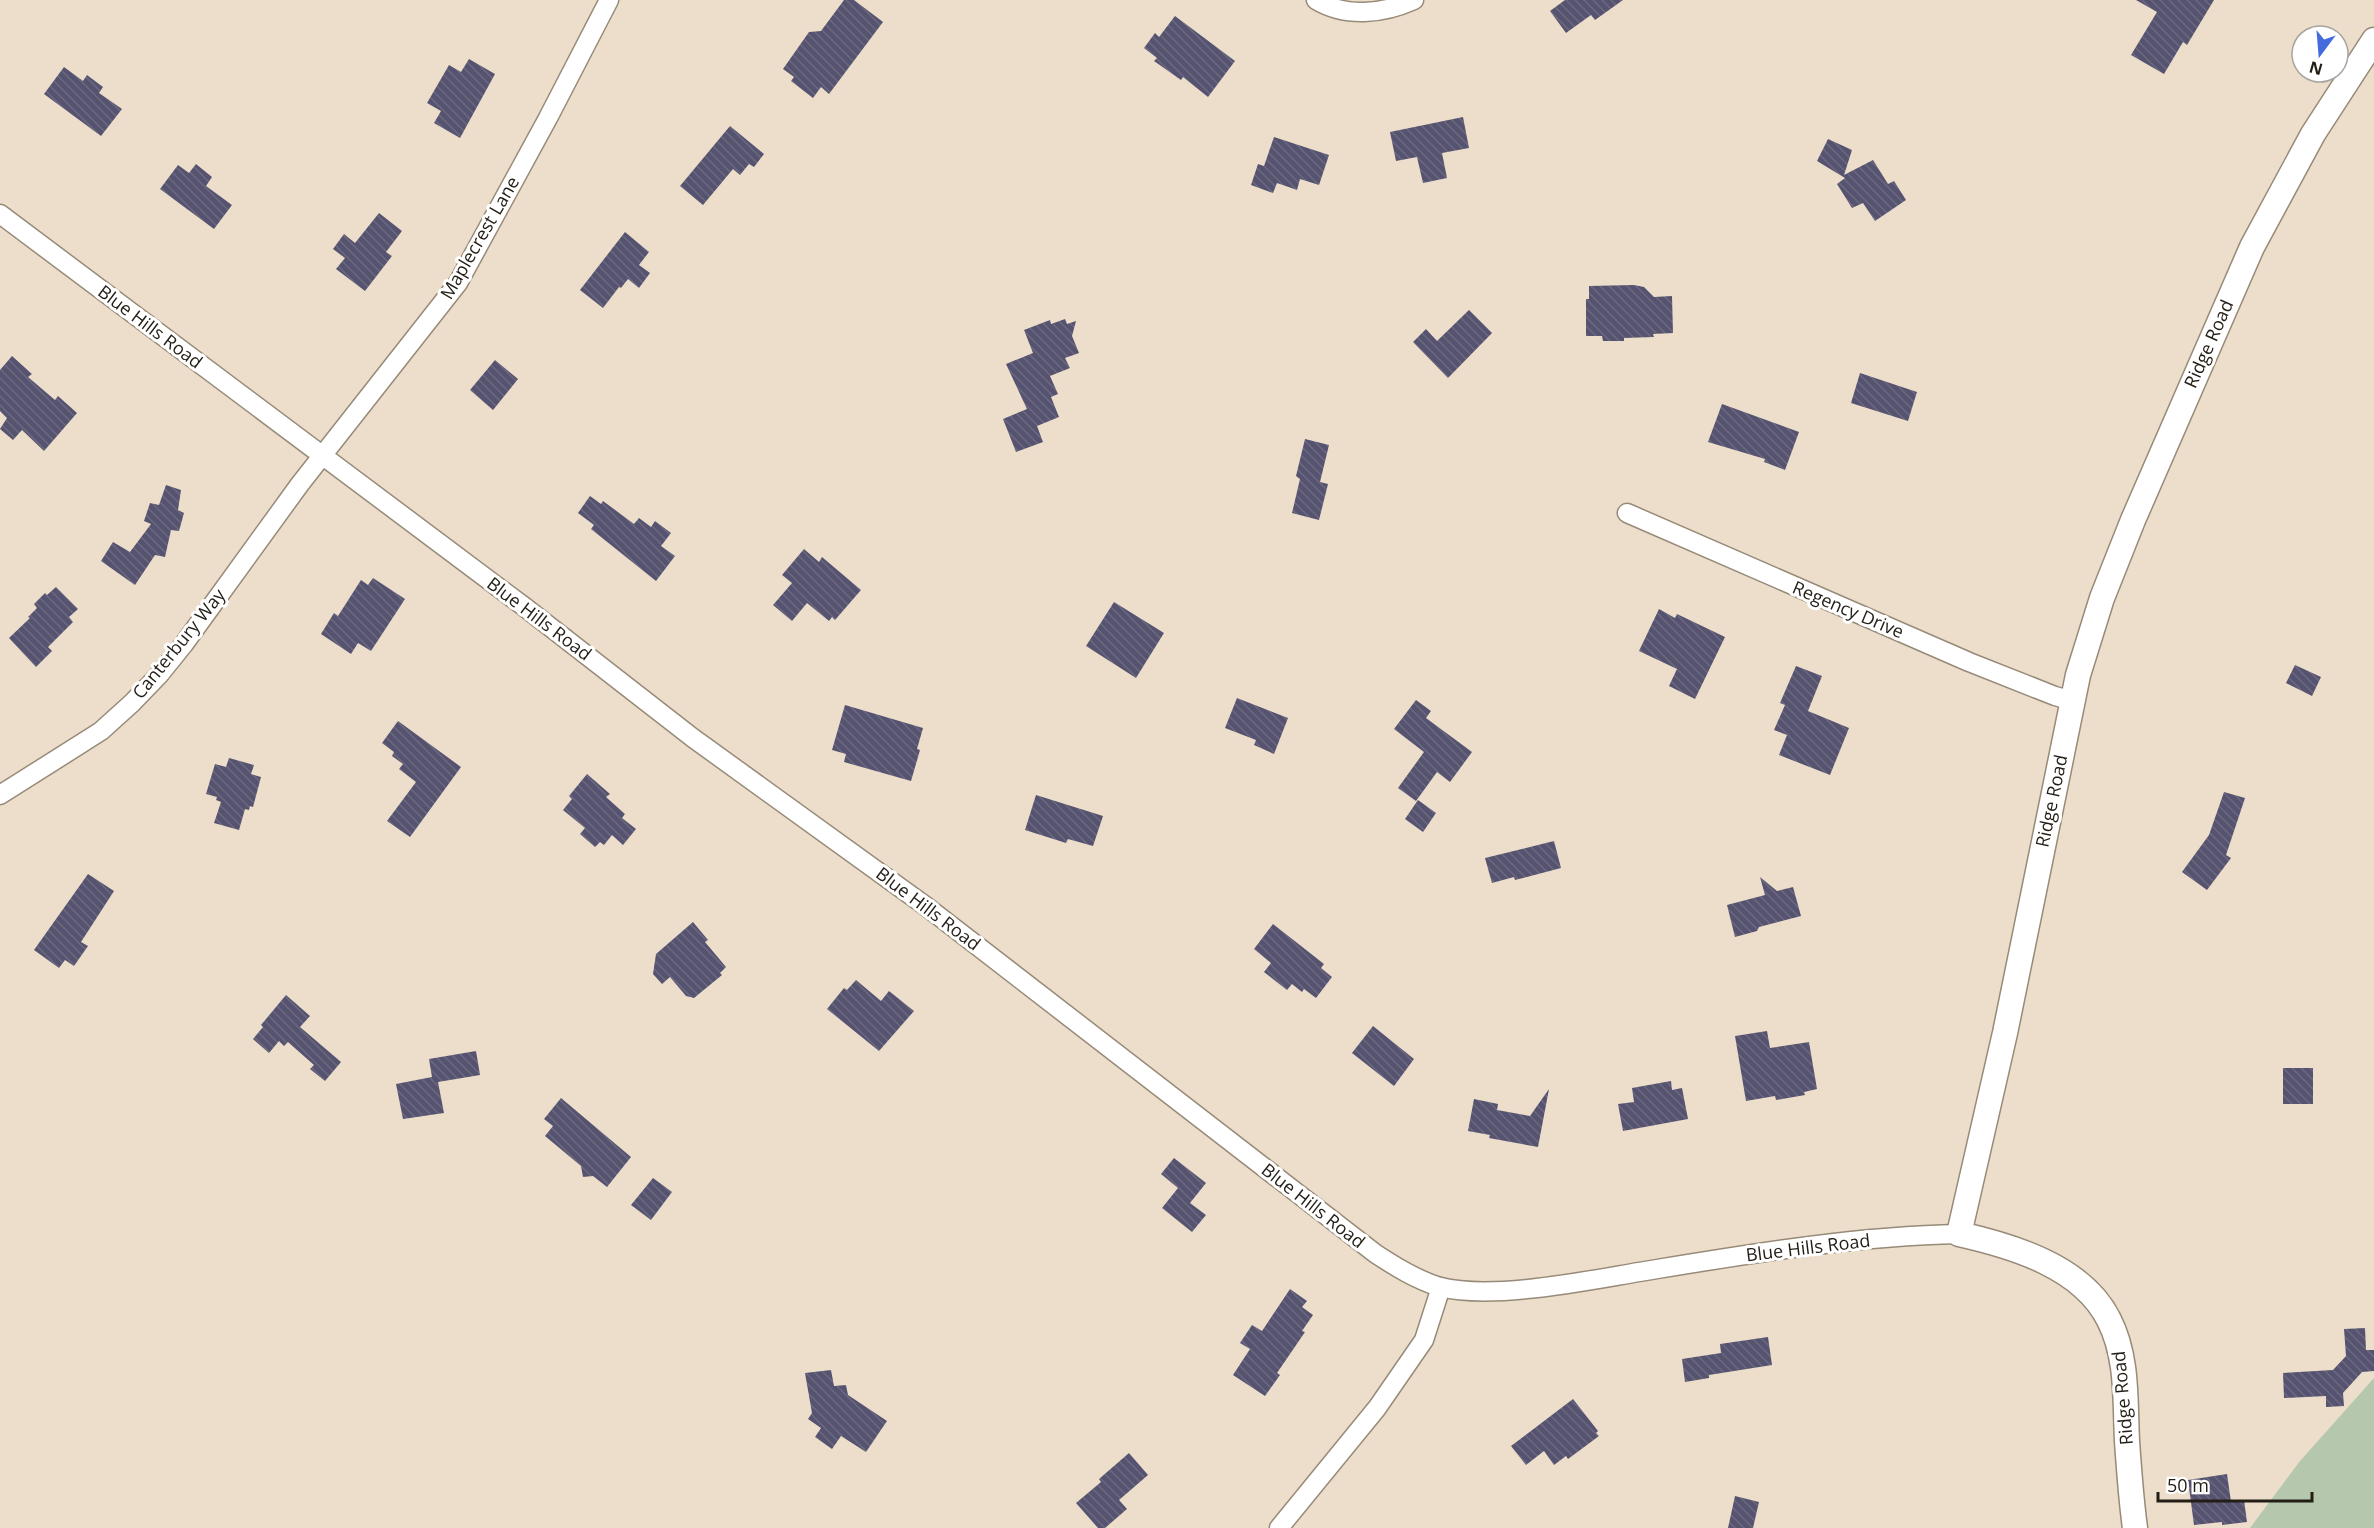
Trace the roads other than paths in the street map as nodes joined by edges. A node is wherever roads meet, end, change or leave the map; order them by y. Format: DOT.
graph roads {
  1 [pos="609,0"];
  2 [pos="1316,0"];
  3 [pos="1414,0"];
  4 [pos="2374,40"];
  5 [pos="0,214"];
  6 [pos="322,456"];
  7 [pos="1626,513"];
  8 [pos="2073,701"];
  9 [pos="0,795"];
  10 [pos="1959,1234"];
  11 [pos="1441,1287"];
  12 [pos="1279,1528"];
  13 [pos="2135,1528"];
  1 -- 6 [label="street, Maplecrest Lane"];
  2 -- 3 [label="street"];
  4 -- 8 [label="street, Ridge Road"];
  5 -- 6 [label="street, Blue Hills Road"];
  6 -- 9 [label="street, Canterbury Way"];
  6 -- 11 [label="street, Blue Hills Road"];
  7 -- 8 [label="street, Regency Drive"];
  8 -- 10 [label="street, Ridge Road"];
  10 -- 11 [label="street, Blue Hills Road"];
  10 -- 13 [label="street, Ridge Road"];
  11 -- 12 [label="street"];
}
